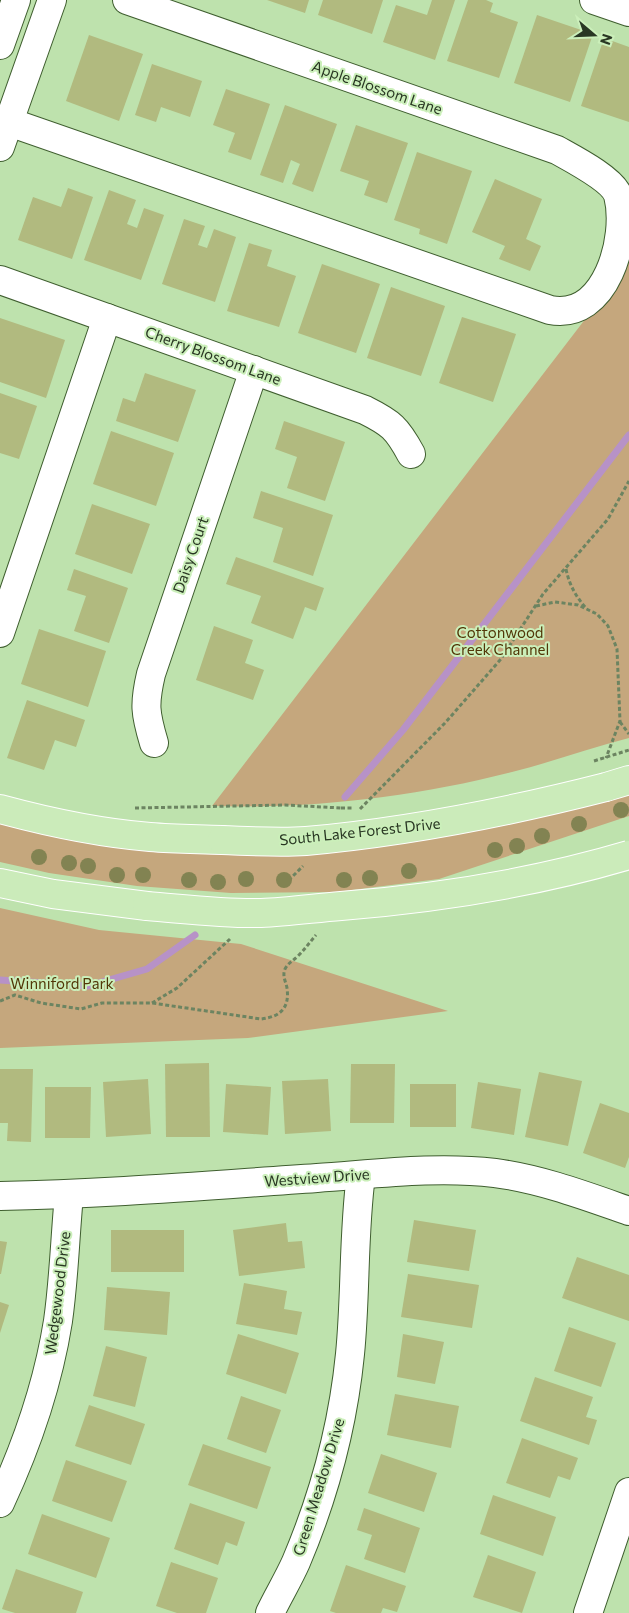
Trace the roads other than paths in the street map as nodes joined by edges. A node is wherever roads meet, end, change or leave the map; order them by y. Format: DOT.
graph roads {
  1 [pos="16,0"];
  2 [pos="52,0"];
  3 [pos="127,0"];
  4 [pos="594,0"];
  5 [pos="629,12"];
  6 [pos="0,46"];
  7 [pos="4,134"];
  8 [pos="0,280"];
  9 [pos="107,318"];
  10 [pos="254,370"];
  11 [pos="411,454"];
  12 [pos="0,633"];
  13 [pos="154,743"];
  14 [pos="618,784"];
  15 [pos="0,809"];
  16 [pos="629,854"];
  17 [pos="0,883"];
  18 [pos="360,1176"];
  19 [pos="69,1195"];
  20 [pos="0,1196"];
  21 [pos="629,1211"];
  22 [pos="629,1492"];
  23 [pos="0,1503"];
  24 [pos="270,1613"];
  25 [pos="588,1613"];
  1 -- 6 [label="street"];
  2 -- 7 [label="street"];
  3 -- 7 [label="street, Apple Blossom Lane"];
  4 -- 5 [label="street"];
  8 -- 9 [label="street, Cherry Blossom Lane"];
  9 -- 10 [label="street, Cherry Blossom Lane"];
  9 -- 12 [label="street"];
  10 -- 11 [label="street, Cherry Blossom Lane"];
  10 -- 13 [label="street, Daisy Court"];
  14 -- 15 [label="main road, South Lake Forest Drive, bridge"];
  16 -- 17 [label="main road, bridge"];
  18 -- 19 [label="street, Westview Drive"];
  18 -- 21 [label="street, Westview Drive"];
  18 -- 24 [label="street, Green Meadow Drive"];
  19 -- 20 [label="street, Westview Drive"];
  19 -- 23 [label="street, Wedgewood Drive"];
  22 -- 25 [label="street"];
}
